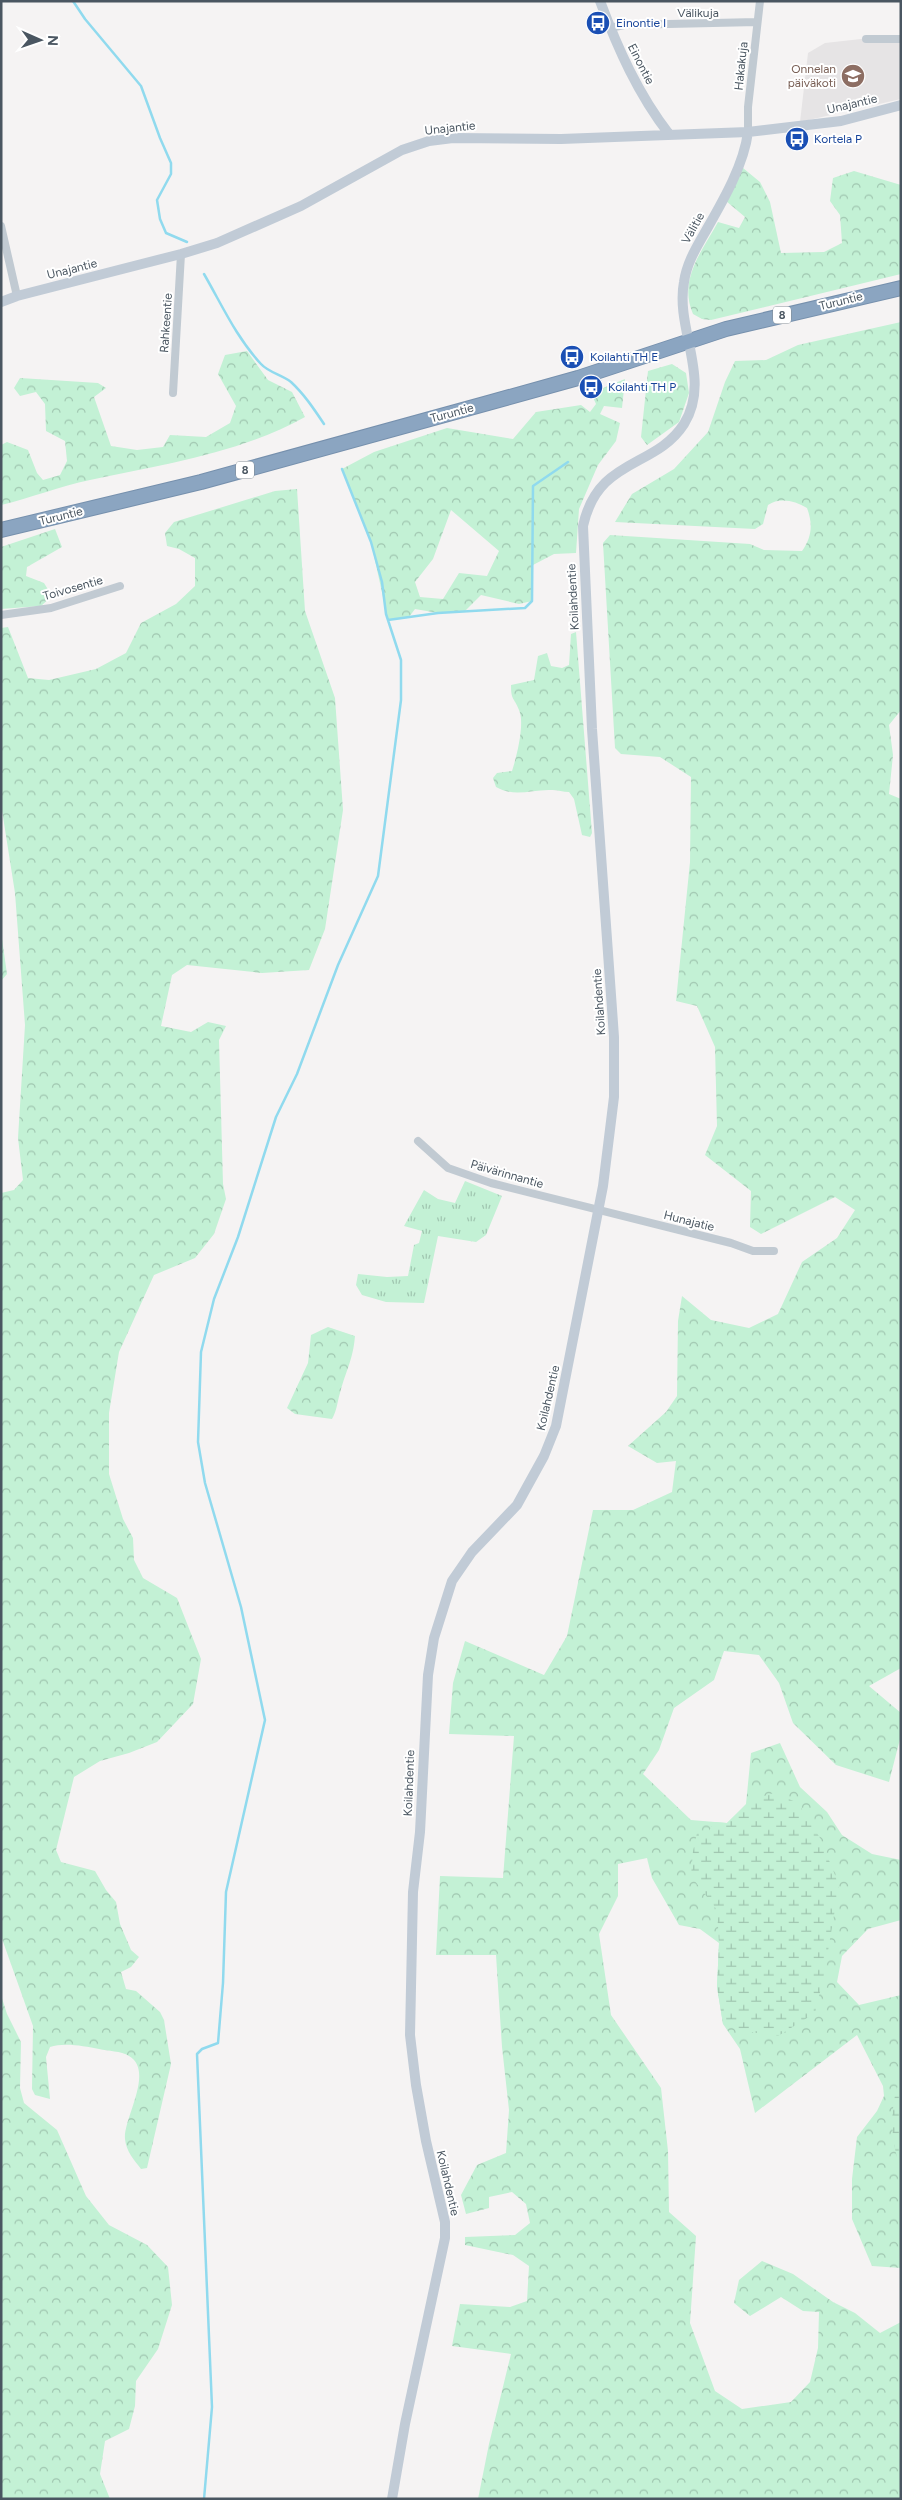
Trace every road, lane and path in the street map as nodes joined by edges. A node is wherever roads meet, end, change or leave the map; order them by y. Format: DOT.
graph roads {
  1 [pos="600,1"];
  2 [pos="760,1"];
  3 [pos="757,22"];
  4 [pos="610,28"];
  5 [pos="866,39"];
  6 [pos="901,39"];
  7 [pos="901,105"];
  8 [pos="748,132"];
  9 [pos="669,134"];
  10 [pos="1,226"];
  11 [pos="181,254"];
  12 [pos="901,288"];
  13 [pos="17,296"];
  14 [pos="1,302"];
  15 [pos="690,341"];
  16 [pos="173,393"];
  17 [pos="1,530"];
  18 [pos="120,586"];
  19 [pos="1,615"];
  20 [pos="418,1141"];
  21 [pos="599,1209"];
  22 [pos="774,1251"];
  23 [pos="392,2499"];
  1 -- 4 [label="street, Einontie"];
  2 -- 3 [label="street, Hakakuja"];
  3 -- 4 [label="street, Välikuja"];
  3 -- 8 [label="street, Hakakuja"];
  4 -- 9 [label="street, Einontie"];
  5 -- 6 [label="street"];
  7 -- 8 [label="street, Unajantie"];
  8 -- 9 [label="street, Unajantie"];
  8 -- 15 [label="street, Välitie"];
  9 -- 11 [label="street, Unajantie"];
  10 -- 13 [label="street"];
  11 -- 13 [label="street, Unajantie"];
  11 -- 16 [label="street, Rahkeentie"];
  12 -- 15 [label="highway, Turuntie / 8"];
  13 -- 14 [label="street, Unajantie"];
  15 -- 17 [label="highway, Turuntie / 8"];
  15 -- 21 [label="street, Koilahdentie"];
  18 -- 19 [label="street, Toivosentie"];
  20 -- 21 [label="street, Päivärinnantie"];
  21 -- 22 [label="street, Hunajatie"];
  21 -- 23 [label="street, Koilahdentie"];
}
